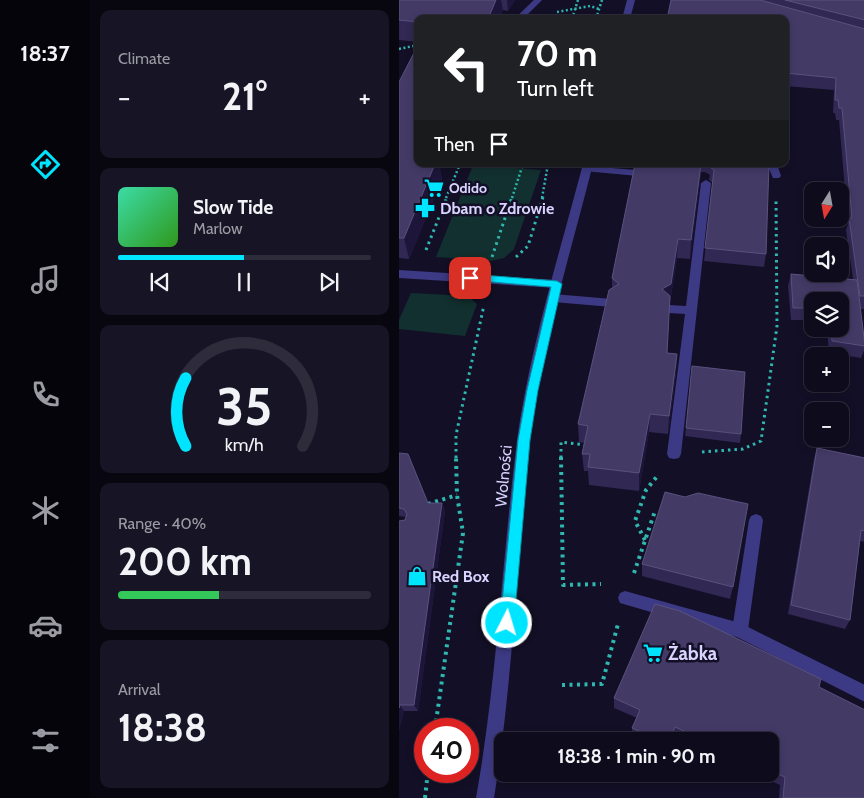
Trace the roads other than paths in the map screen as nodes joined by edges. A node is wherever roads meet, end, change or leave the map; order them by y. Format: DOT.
graph roads {
  1 [pos="538,0"];
  2 [pos="631,0"];
  3 [pos="523,15"];
  4 [pos="627,15"];
  5 [pos="588,167"];
  6 [pos="597,167"];
  7 [pos="773,167"];
  8 [pos="659,174"];
  9 [pos="776,176"];
  10 [pos="702,179"];
  11 [pos="399,274"];
  12 [pos="557,284"];
  13 [pos="553,298"];
  14 [pos="612,303"];
  15 [pos="669,308"];
  16 [pos="691,310"];
  17 [pos="674,454"];
  18 [pos="757,520"];
  19 [pos="625,598"];
  20 [pos="740,630"];
  21 [pos="864,694"];
  22 [pos="485,798"];
  1 -- 3 [label="street"];
  2 -- 4 [label="street"];
  5 -- 12 [label="street, Wolności"];
  6 -- 8 [label="street"];
  7 -- 9 [label="street"];
  10 -- 16 [label="street"];
  11 -- 12 [label="street"];
  12 -- 13 [label="street, Wolności"];
  13 -- 14 [label="street"];
  13 -- 22 [label="street, Wolności"];
  15 -- 16 [label="street"];
  16 -- 17 [label="street"];
  18 -- 20 [label="street"];
  19 -- 20 [label="street"];
  20 -- 21 [label="street"];
}
